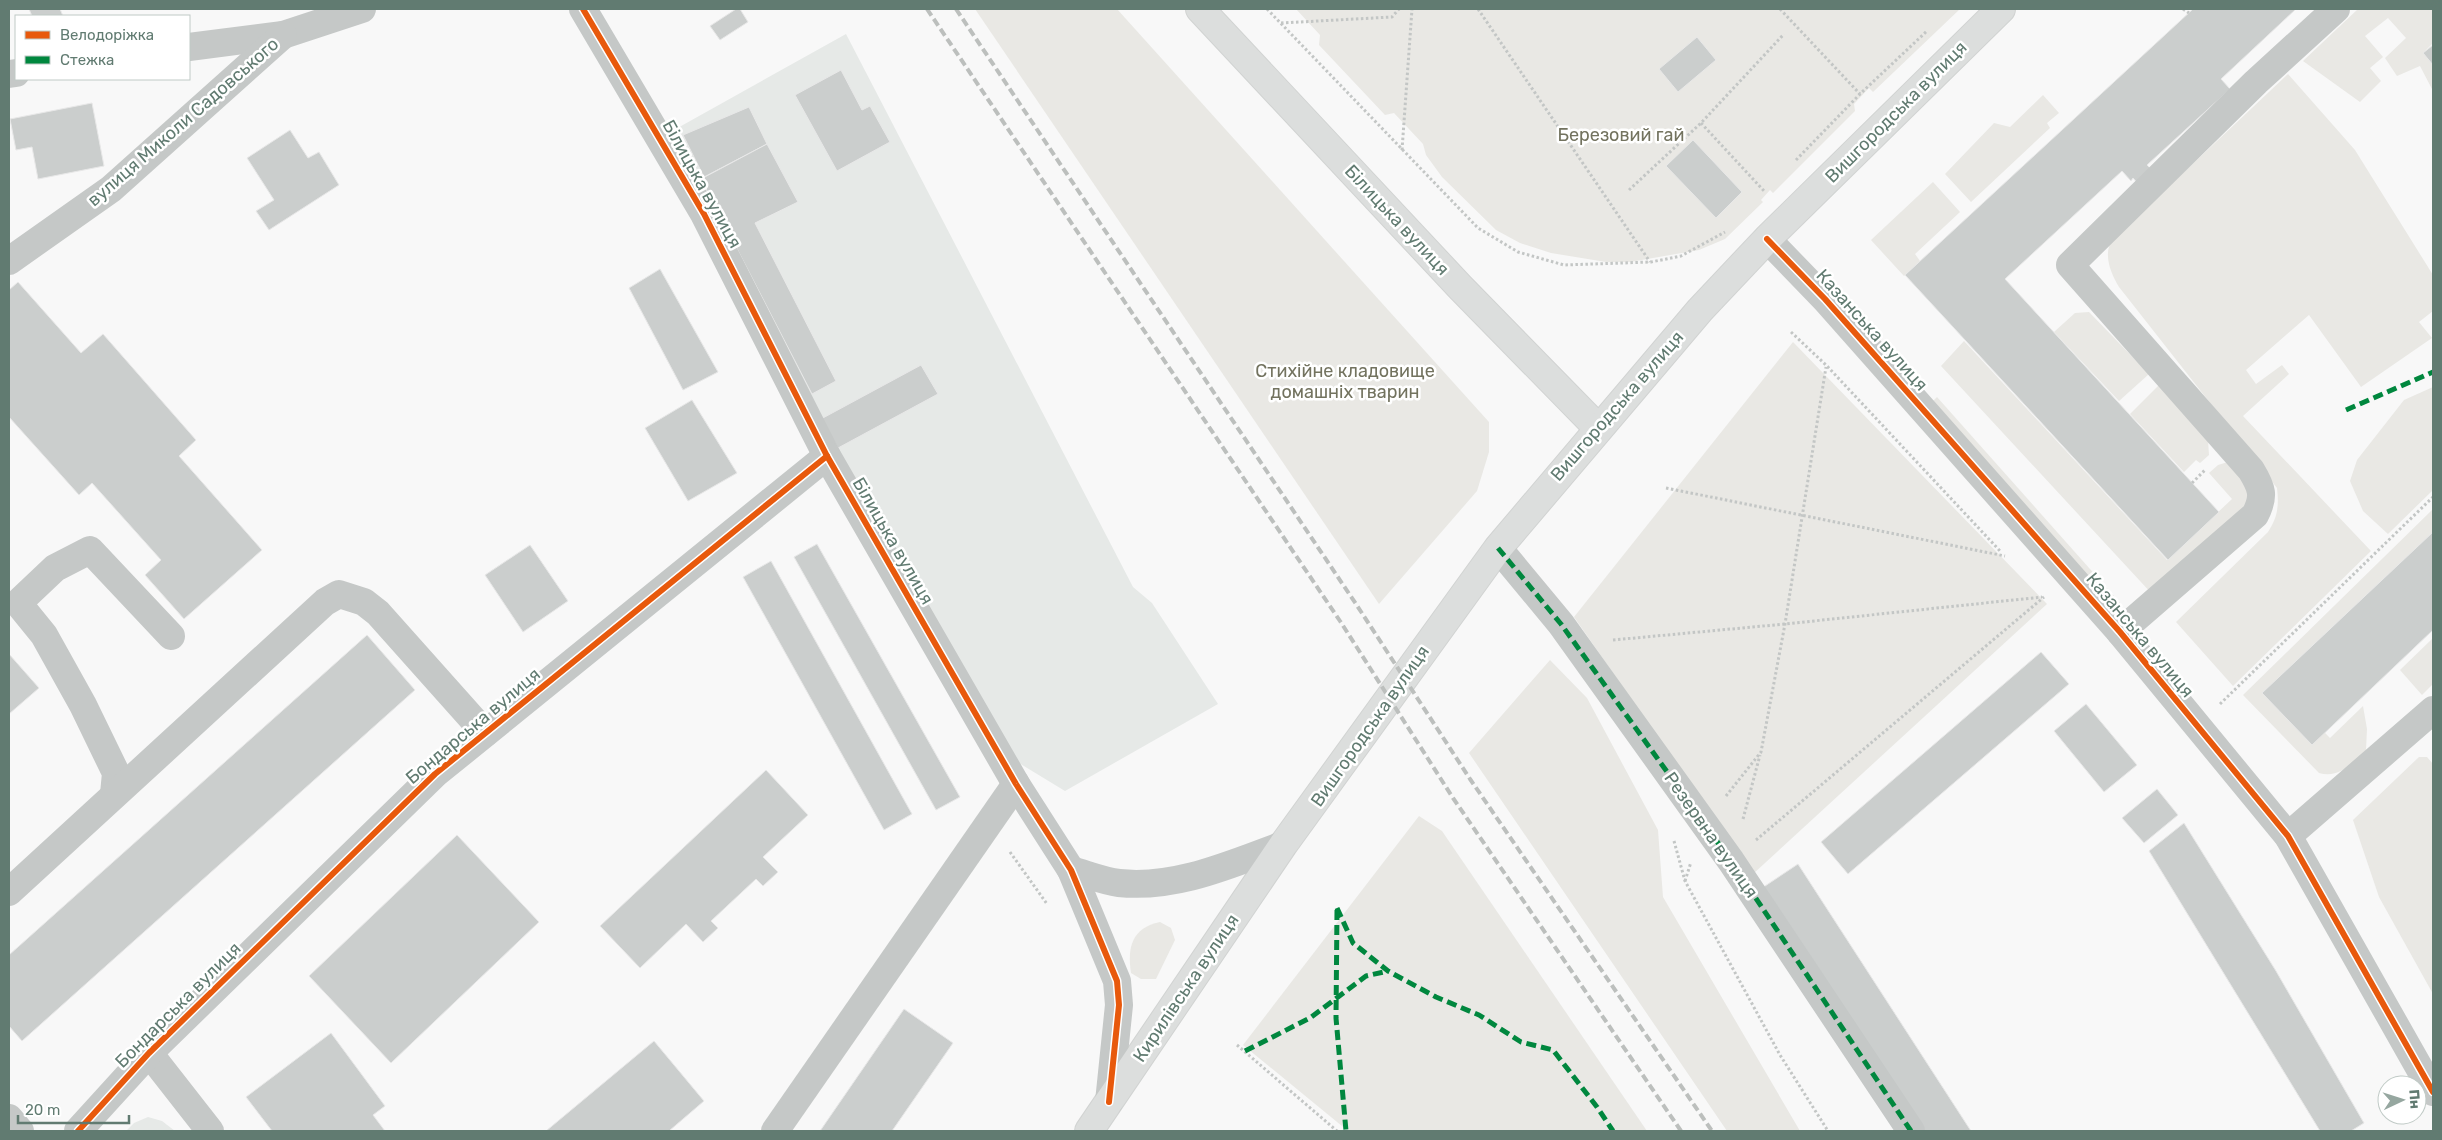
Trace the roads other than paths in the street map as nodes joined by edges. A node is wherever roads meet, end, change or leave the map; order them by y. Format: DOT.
graph roads {
  1 [pos="362,9"];
  2 [pos="583,9"];
  3 [pos="1200,9"];
  4 [pos="2001,9"];
  5 [pos="2336,9"];
  6 [pos="282,36"];
  7 [pos="190,47"];
  8 [pos="1767,239"];
  9 [pos="9,261"];
  10 [pos="1598,428"];
  11 [pos="827,456"];
  12 [pos="1498,548"];
  13 [pos="2120,632"];
  14 [pos="171,636"];
  15 [pos="2433,710"];
  16 [pos="485,733"];
  17 [pos="1016,784"];
  18 [pos="114,794"];
  19 [pos="2288,836"];
  20 [pos="1283,845"];
  21 [pos="1071,870"];
  22 [pos="9,892"];
  23 [pos="149,1052"];
  24 [pos="2433,1092"];
  25 [pos="1109,1102"];
  26 [pos="9,1118"];
  27 [pos="20,1131"];
  28 [pos="78,1131"];
  29 [pos="210,1131"];
  30 [pos="775,1131"];
  31 [pos="1089,1131"];
  32 [pos="1911,1131"];
  1 -- 6 [label="street"];
  2 -- 11 [label="street, Білицька вулиця"];
  3 -- 10 [label="main road, Білицька вулиця"];
  4 -- 8 [label="main road, Вишгородська вулиця"];
  5 -- 13 [label="street"];
  6 -- 7 [label="street"];
  6 -- 9 [label="street, вулиця Миколи Садовського"];
  8 -- 10 [label="main road, Вишгородська вулиця"];
  8 -- 13 [label="street, Казанська вулиця"];
  10 -- 12 [label="main road, Вишгородська вулиця"];
  11 -- 16 [label="street, Бондарська вулиця"];
  11 -- 17 [label="street, Білицька вулиця"];
  12 -- 20 [label="main road, Вишгородська вулиця"];
  12 -- 32 [label="street, Резервна вулиця"];
  13 -- 19 [label="street, Казанська вулиця"];
  14 -- 18 [label="street"];
  15 -- 19 [label="street"];
  16 -- 18 [label="street"];
  16 -- 23 [label="street, Бондарська вулиця"];
  17 -- 21 [label="street, Білицька вулиця"];
  17 -- 30 [label="street"];
  18 -- 22 [label="street"];
  19 -- 24 [label="street, Казанська вулиця"];
  20 -- 21 [label="street"];
  20 -- 25 [label="main road, Кирилівська вулиця"];
  21 -- 25 [label="street, Білицька вулиця"];
  23 -- 28 [label="street, Бондарська вулиця"];
  23 -- 29 [label="street"];
  25 -- 31 [label="main road, Кирилівська вулиця"];
  26 -- 27 [label="street"];
}
